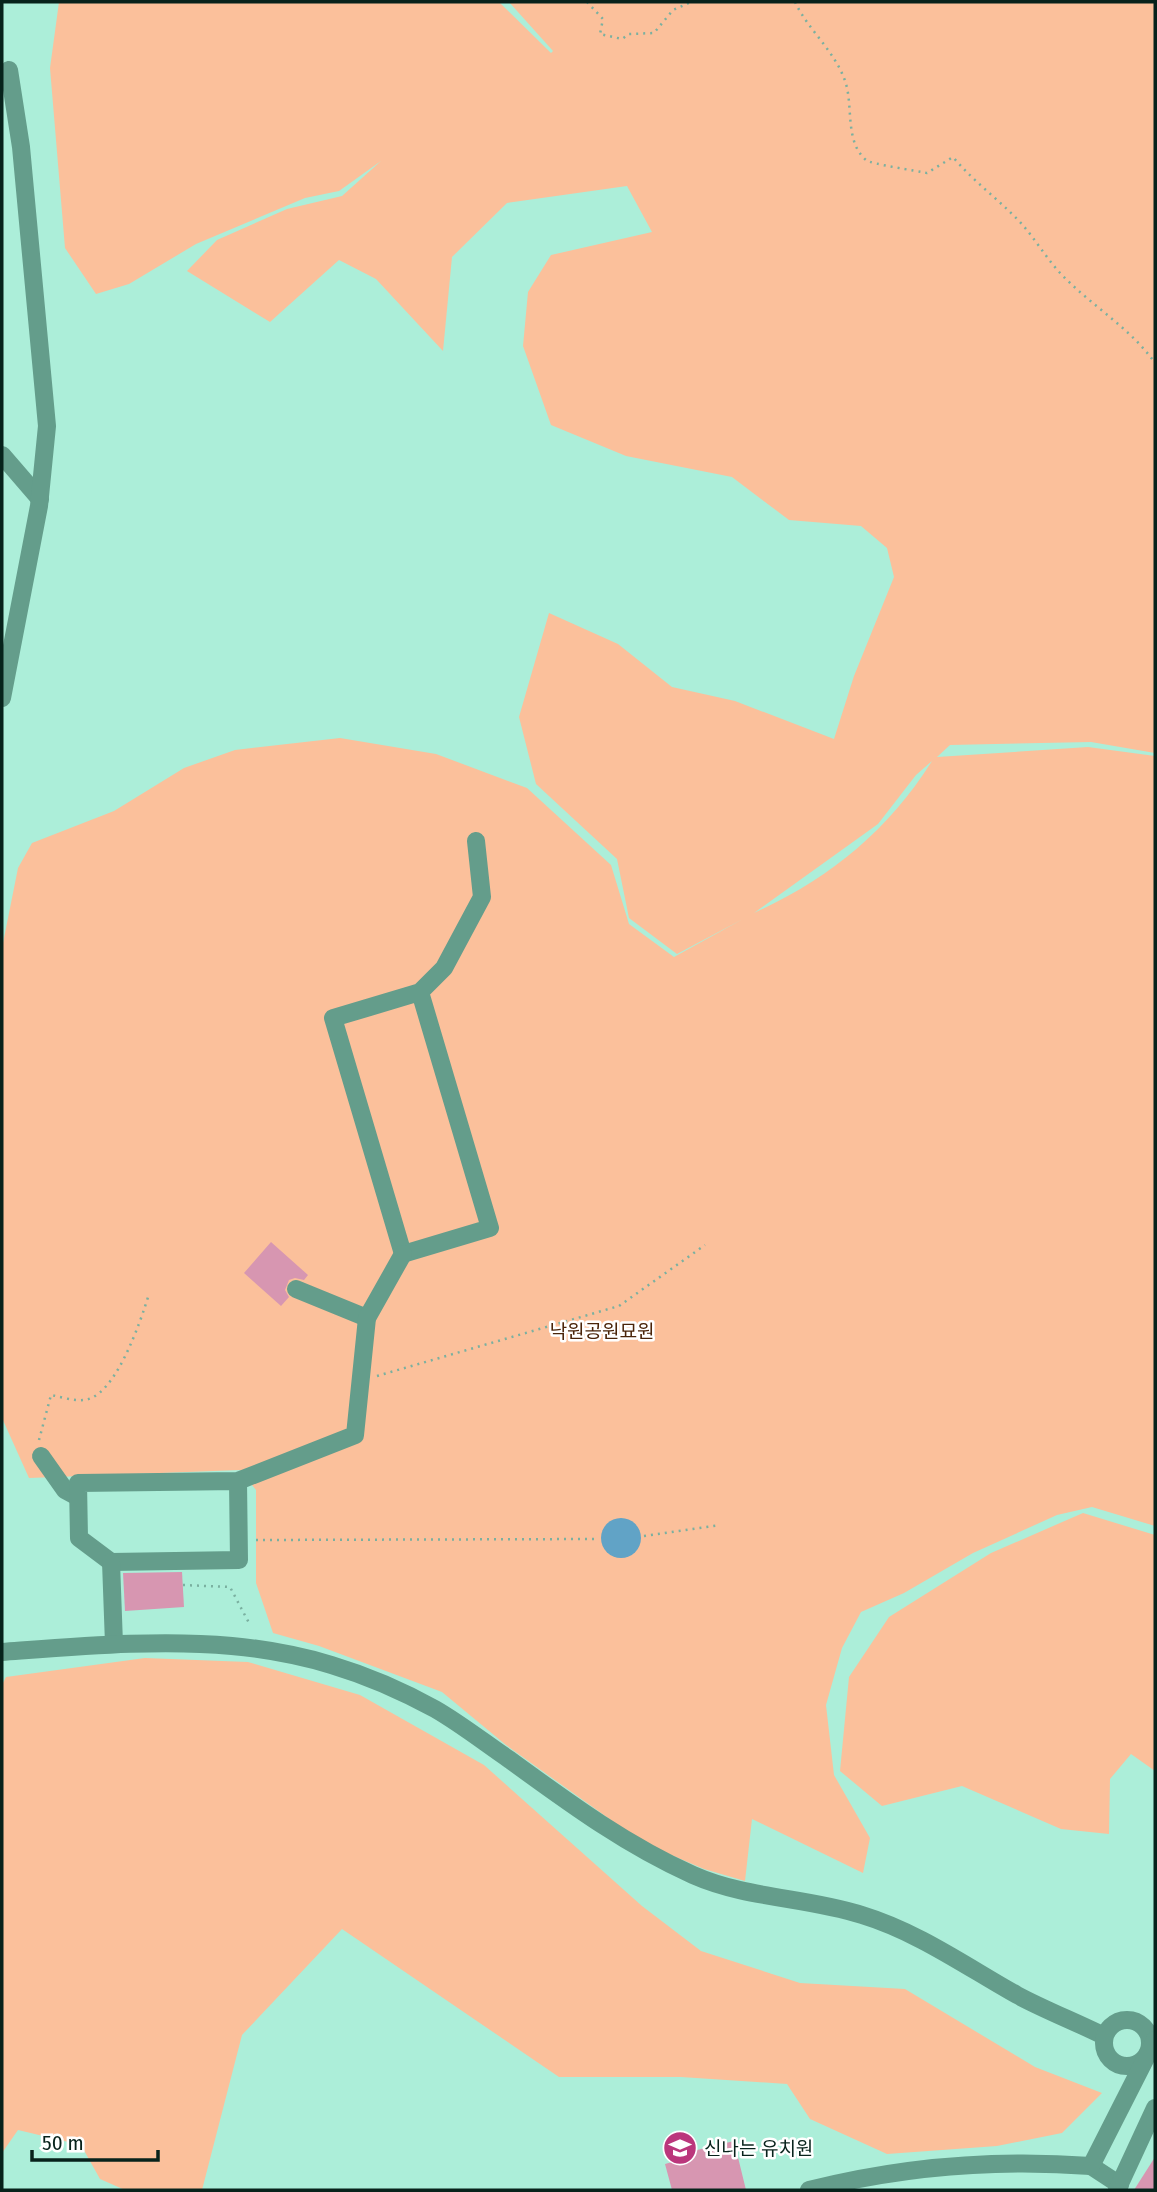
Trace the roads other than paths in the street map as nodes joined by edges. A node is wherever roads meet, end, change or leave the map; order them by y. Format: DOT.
graph roads {
  1 [pos="9,70"];
  2 [pos="2,455"];
  3 [pos="40,499"];
  4 [pos="2,698"];
  5 [pos="476,841"];
  6 [pos="420,992"];
  7 [pos="403,1254"];
  8 [pos="296,1289"];
  9 [pos="367,1318"];
  10 [pos="41,1455"];
  11 [pos="237,1481"];
  12 [pos="78,1497"];
  13 [pos="111,1562"];
  14 [pos="114,1644"];
  15 [pos="2,1652"];
  16 [pos="1104,2036"];
  17 [pos="1151,2047"];
  18 [pos="1155,2108"];
  19 [pos="1091,2166"];
  20 [pos="1118,2188"];
  21 [pos="809,2190"];
  1 -- 3 [label="street"];
  2 -- 3 [label="street"];
  3 -- 4 [label="street"];
  5 -- 6 [label="street"];
  6 -- 7 [label="street"];
  6 -- 7 [label="street"];
  7 -- 9 [label="street"];
  8 -- 9 [label="street"];
  9 -- 11 [label="street"];
  10 -- 12 [label="street"];
  11 -- 12 [label="street"];
  11 -- 13 [label="street"];
  12 -- 13 [label="street"];
  13 -- 14 [label="street"];
  14 -- 15 [label="street"];
  14 -- 16 [label="street"];
  16 -- 17 [label="street"];
  16 -- 17 [label="street"];
  17 -- 19 [label="street"];
  18 -- 20 [label="street"];
  19 -- 20 [label="street"];
  19 -- 21 [label="street"];
}
